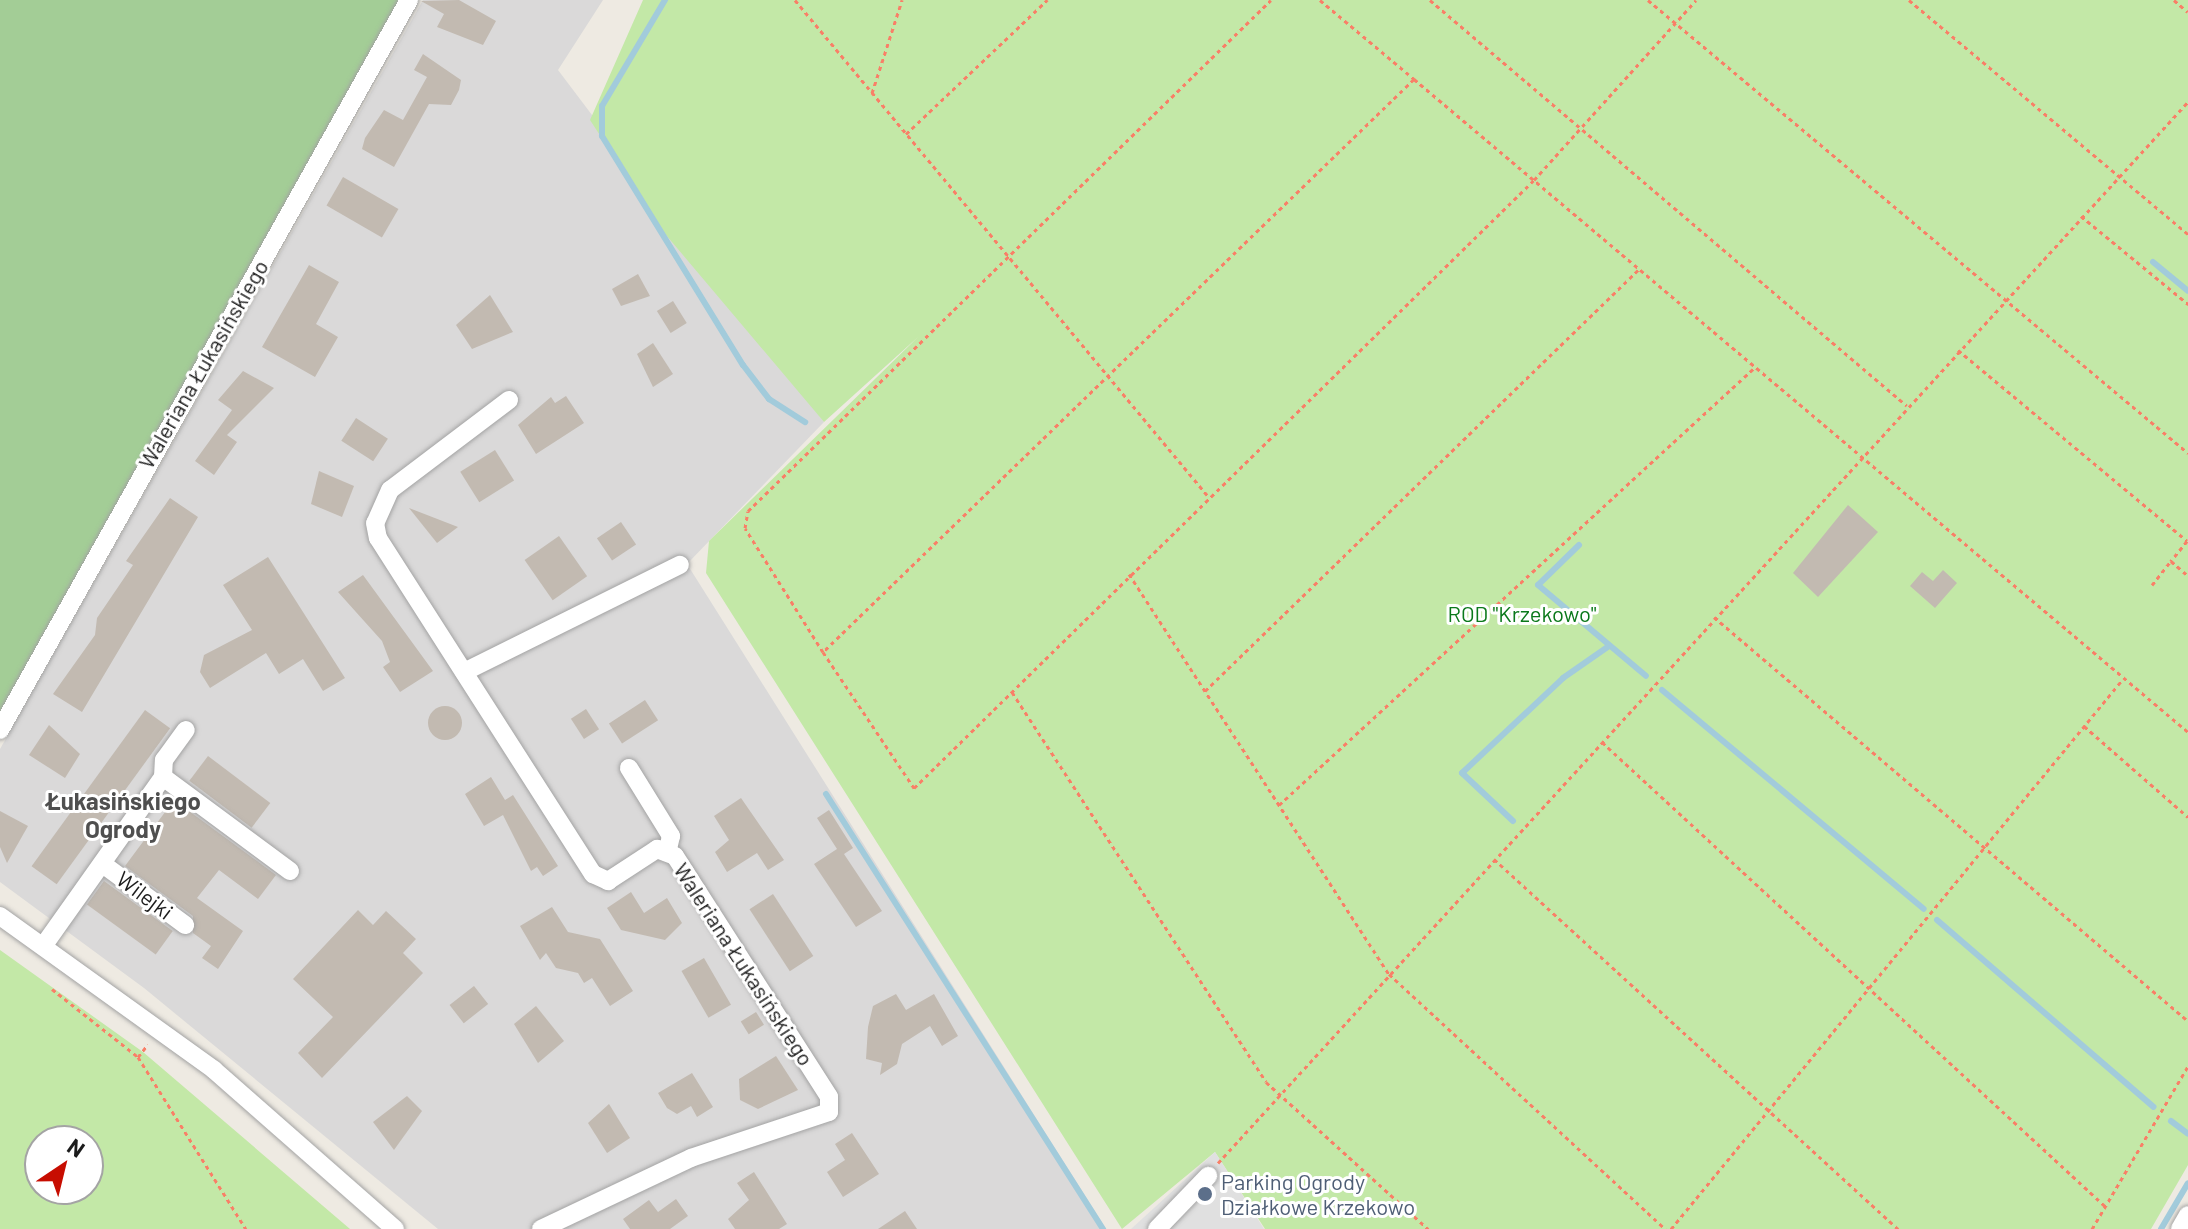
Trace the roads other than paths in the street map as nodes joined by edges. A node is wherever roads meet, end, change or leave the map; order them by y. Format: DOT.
graph roads {
  1 [pos="409,0"];
  2 [pos="509,400"];
  3 [pos="680,565"];
  4 [pos="464,672"];
  5 [pos="0,730"];
  6 [pos="186,730"];
  7 [pos="629,768"];
  8 [pos="163,777"];
  9 [pos="667,853"];
  10 [pos="104,865"];
  11 [pos="290,871"];
  12 [pos="0,916"];
  13 [pos="185,925"];
  14 [pos="44,945"];
  15 [pos="1208,1176"];
  16 [pos="2188,1215"];
  17 [pos="395,1229"];
  18 [pos="541,1229"];
  19 [pos="1157,1229"];
  20 [pos="2180,1229"];
  1 -- 5 [label="street, Waleriana Łukasińskiego"];
  2 -- 4 [label="street, Waleriana Łukasińskiego"];
  3 -- 4 [label="street"];
  4 -- 9 [label="street, Waleriana Łukasińskiego"];
  6 -- 8 [label="street, Wilejki"];
  7 -- 9 [label="street"];
  8 -- 10 [label="street, Wilejki"];
  8 -- 11 [label="street"];
  9 -- 18 [label="street, Waleriana Łukasińskiego"];
  10 -- 13 [label="street, Wilejki"];
  10 -- 14 [label="street, Wilejki"];
  12 -- 14 [label="street"];
  14 -- 17 [label="street"];
  15 -- 19 [label="street"];
  16 -- 20 [label="street"];
}
